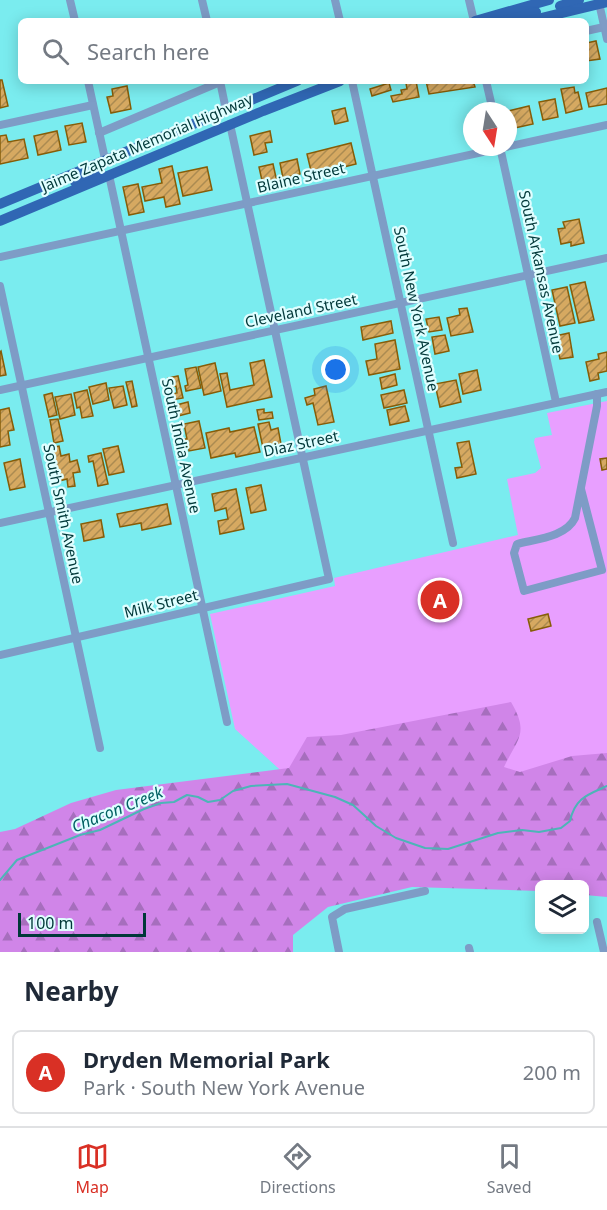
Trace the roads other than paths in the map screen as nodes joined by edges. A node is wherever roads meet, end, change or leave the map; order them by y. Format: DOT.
graph roads {
  1 [pos="70,0"];
  2 [pos="202,0"];
  3 [pos="335,0"];
  4 [pos="469,0"];
  5 [pos="549,0"];
  6 [pos="579,0"];
  7 [pos="602,2"];
  8 [pos="561,17"];
  9 [pos="74,18"];
  10 [pos="206,18"];
  11 [pos="339,18"];
  12 [pos="473,18"];
  13 [pos="485,18"];
  14 [pos="515,18"];
  15 [pos="604,27"];
  16 [pos="589,30"];
  17 [pos="607,39"];
  18 [pos="89,84"];
  19 [pos="215,84"];
  20 [pos="220,84"];
  21 [pos="290,84"];
  22 [pos="332,84"];
  23 [pos="353,84"];
  24 [pos="487,84"];
  25 [pos="491,102"];
  26 [pos="93,105"];
  27 [pos="226,110"];
  28 [pos="230,124"];
  29 [pos="0,125"];
  30 [pos="607,125"];
  31 [pos="99,133"];
  32 [pos="517,145"];
  33 [pos="465,156"];
  34 [pos="503,156"];
  35 [pos="105,159"];
  36 [pos="109,175"];
  37 [pos="374,176"];
  38 [pos="0,204"];
  39 [pos="248,204"];
  40 [pos="0,213"];
  41 [pos="0,221"];
  42 [pos="120,231"];
  43 [pos="0,257"];
  44 [pos="607,258"];
  45 [pos="528,275"];
  46 [pos="0,286"];
  47 [pos="401,303"];
  48 [pos="274,331"];
  49 [pos="10,333"];
  50 [pos="0,336"];
  51 [pos="148,358"];
  52 [pos="21,386"];
  53 [pos="0,390"];
  54 [pos="607,392"];
  55 [pos="597,394"];
  56 [pos="556,402"];
  57 [pos="429,430"];
  58 [pos="303,457"];
  59 [pos="176,485"];
  60 [pos="581,489"];
  61 [pos="49,512"];
  62 [pos="0,523"];
  63 [pos="453,543"];
  64 [pos="202,608"];
  65 [pos="76,639"];
  66 [pos="0,655"];
  67 [pos="227,722"];
  68 [pos="100,748"];
  69 [pos="425,891"];
  70 [pos="597,922"];
  71 [pos="339,952"];
  72 [pos="604,952"];
  1 -- 9 [label="street"];
  2 -- 10 [label="street"];
  3 -- 11 [label="street"];
  4 -- 12 [label="street"];
  5 -- 13 [label="main road"];
  6 -- 14 [label="main road"];
  7 -- 8 [label="main road"];
  7 -- 15 [label="street"];
  15 -- 16 [label="street"];
  15 -- 17 [label="street"];
  18 -- 26 [label="street"];
  19 -- 31 [label="street"];
  20 -- 27 [label="street"];
  21 -- 27 [label="main road, Jaime Zapata Memorial Highway"];
  22 -- 28 [label="main road, Jaime Zapata Memorial Highway"];
  23 -- 37 [label="street, South New York Avenue"];
  24 -- 25 [label="street"];
  26 -- 29 [label="street"];
  26 -- 31 [label="street"];
  27 -- 35 [label="main road, Jaime Zapata Memorial Highway"];
  27 -- 36 [label="main road"];
  28 -- 36 [label="main road, Jaime Zapata Memorial Highway"];
  28 -- 39 [label="street"];
  30 -- 32 [label="street, Blaine Street"];
  31 -- 35 [label="street"];
  33 -- 37 [label="street, Blaine Street"];
  34 -- 45 [label="street, South Arkansas Avenue"];
  35 -- 38 [label="main road, Jaime Zapata Memorial Highway"];
  35 -- 40 [label="main road"];
  36 -- 41 [label="main road, Jaime Zapata Memorial Highway"];
  36 -- 42 [label="street, South India Avenue"];
  37 -- 39 [label="street, Blaine Street"];
  37 -- 47 [label="street, South New York Avenue"];
  39 -- 42 [label="street, Blaine Street"];
  39 -- 48 [label="street"];
  42 -- 43 [label="street, Blaine Street"];
  42 -- 51 [label="street, South India Avenue"];
  44 -- 45 [label="street, Cleveland Street"];
  45 -- 47 [label="street, Cleveland Street"];
  45 -- 56 [label="street, South Arkansas Avenue"];
  46 -- 49 [label="street, South Smith Avenue"];
  47 -- 48 [label="street, Cleveland Street"];
  47 -- 57 [label="street, South New York Avenue"];
  48 -- 51 [label="street, Cleveland Street"];
  48 -- 58 [label="street"];
  49 -- 50 [label="street"];
  49 -- 52 [label="street, South Smith Avenue"];
  51 -- 52 [label="street, Cleveland Street"];
  51 -- 59 [label="street, South India Avenue"];
  52 -- 53 [label="street, Cleveland Street"];
  52 -- 61 [label="street, South Smith Avenue"];
  54 -- 55 [label="street, Diaz Street"];
  55 -- 56 [label="street, Diaz Street"];
  55 -- 60 [label="street"];
  56 -- 57 [label="street, Diaz Street"];
  57 -- 58 [label="street, Diaz Street"];
  57 -- 63 [label="street, South New York Avenue"];
  58 -- 59 [label="street, Diaz Street"];
  58 -- 64 [label="street, Milk Street"];
  59 -- 61 [label="street, Diaz Street"];
  59 -- 64 [label="street, South India Avenue"];
  60 -- 60 [label="street"];
  61 -- 62 [label="street, Diaz Street"];
  61 -- 65 [label="street, South Smith Avenue"];
  64 -- 65 [label="street, Milk Street"];
  64 -- 67 [label="street, South India Avenue"];
  65 -- 66 [label="street, Milk Street"];
  65 -- 68 [label="street, South Smith Avenue"];
  69 -- 71 [label="street"];
  70 -- 72 [label="street"];
}
